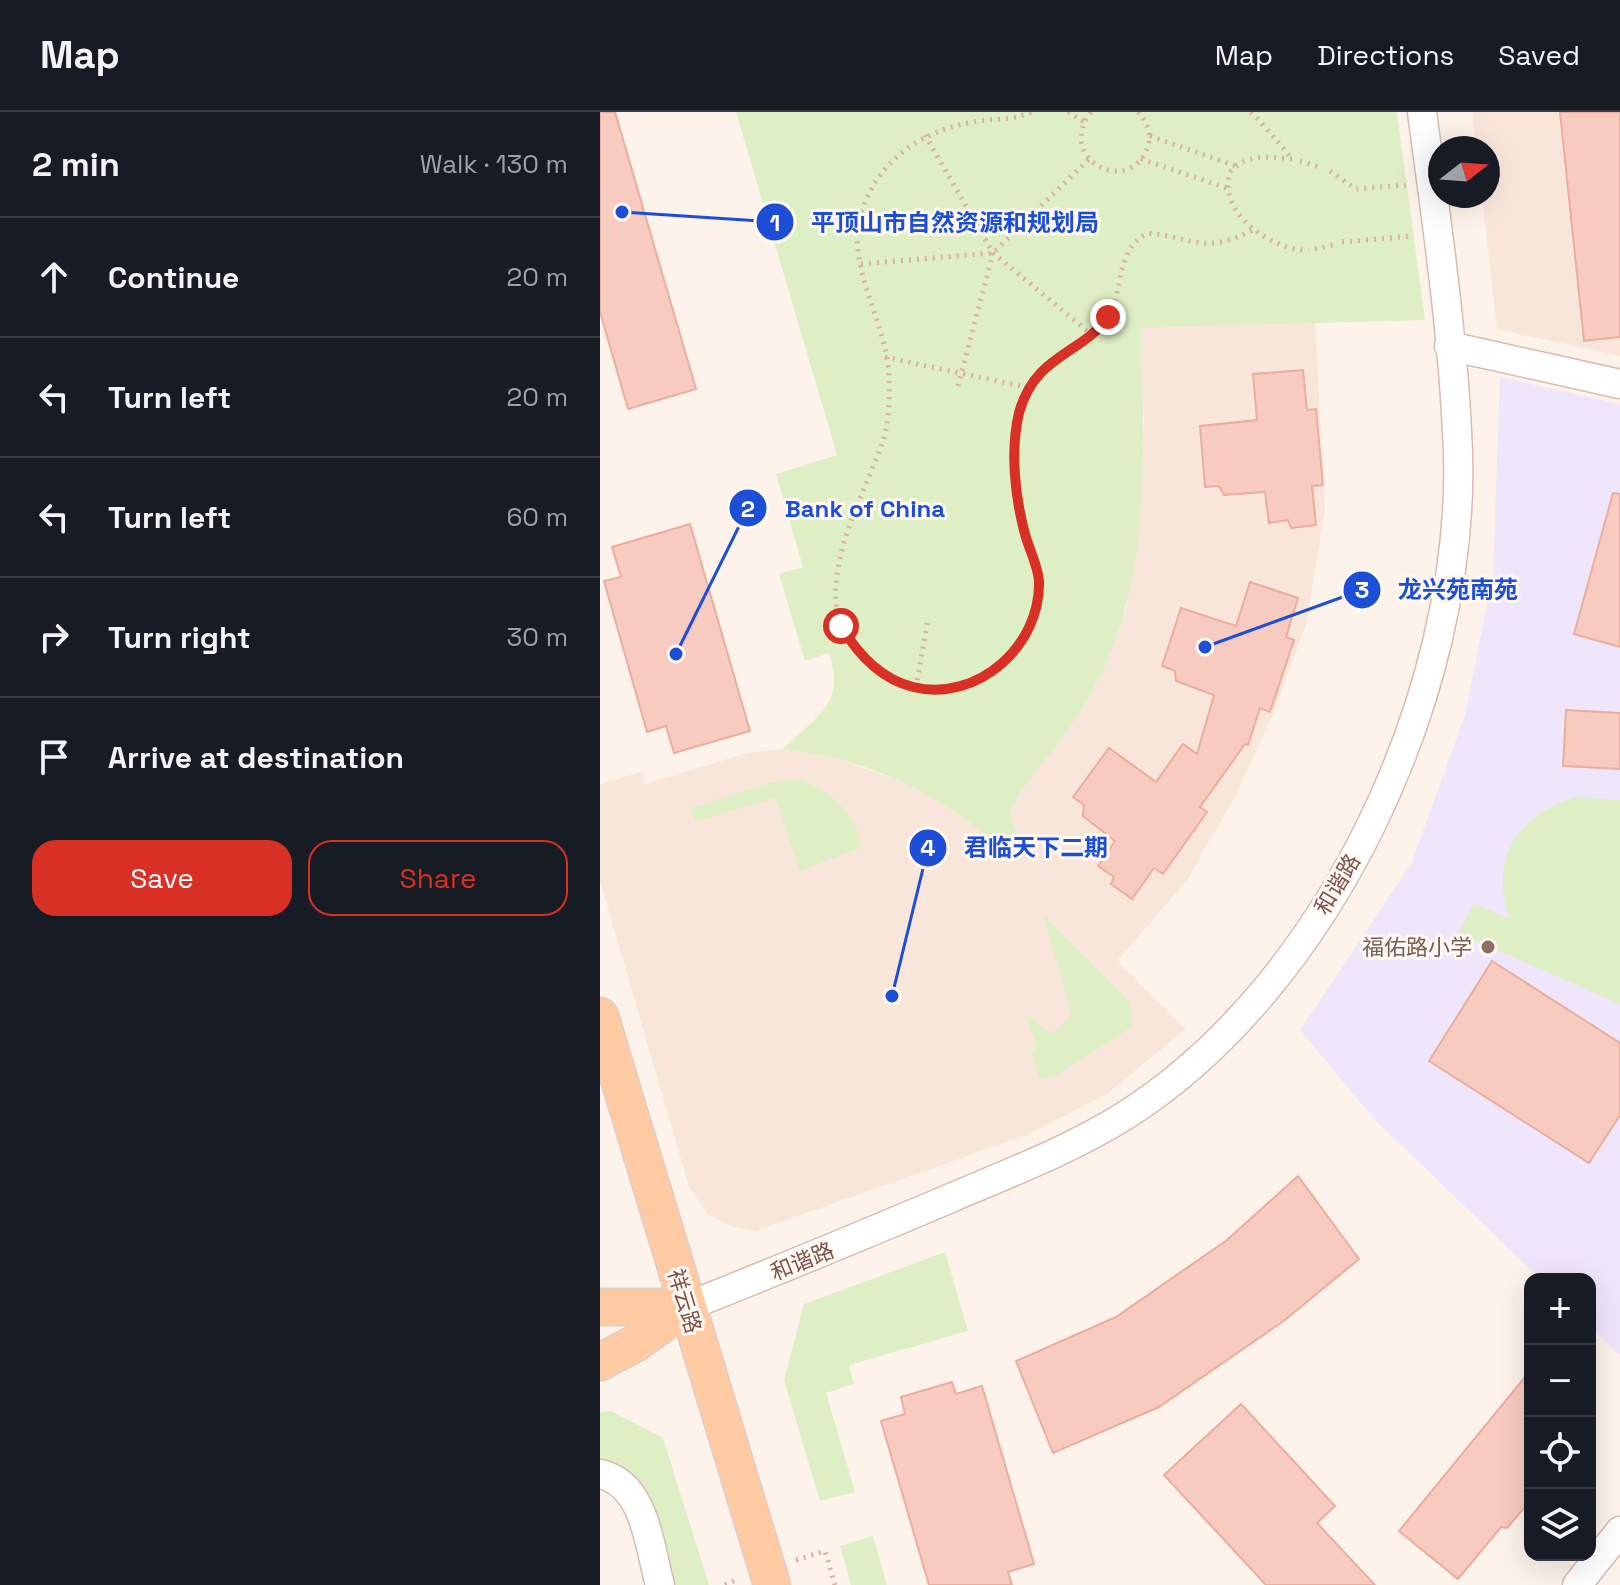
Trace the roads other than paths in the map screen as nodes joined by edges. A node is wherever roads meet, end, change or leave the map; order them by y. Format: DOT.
graph roads {
  1 [pos="1422,112"];
  2 [pos="1449,346"];
  3 [pos="1620,384"];
  4 [pos="600,1016"];
  5 [pos="600,1307"];
  6 [pos="686,1307"];
  7 [pos="600,1362"];
  8 [pos="600,1474"];
  9 [pos="1620,1531"];
  10 [pos="770,1577"];
  11 [pos="660,1585"];
  12 [pos="1577,1585"];
  1 -- 2 [label="street, 和谐路"];
  2 -- 3 [label="street"];
  2 -- 6 [label="street, 和谐路"];
  4 -- 6 [label="main road, 祥云路"];
  5 -- 6 [label="main road"];
  6 -- 7 [label="main road"];
  6 -- 10 [label="main road, 祥云路"];
  8 -- 11 [label="street"];
  9 -- 12 [label="street"];
}
